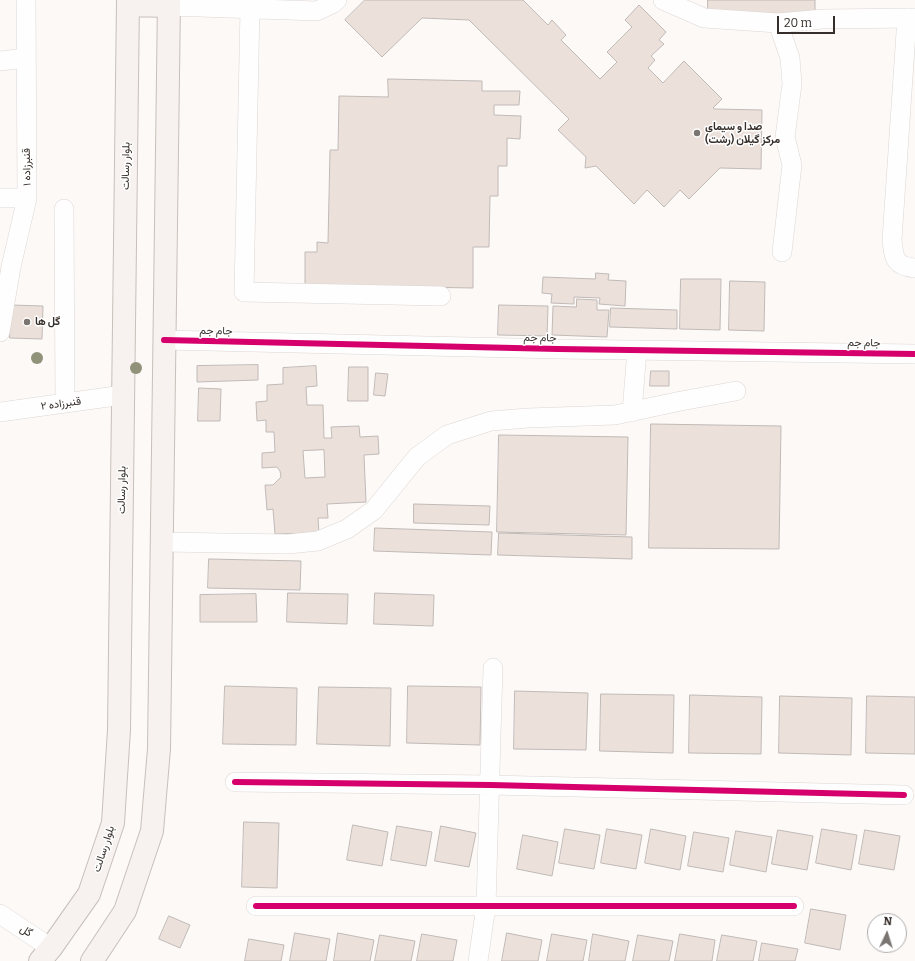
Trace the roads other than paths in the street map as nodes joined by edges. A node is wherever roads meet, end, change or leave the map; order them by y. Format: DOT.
graph roads {
  1 [pos="26,0"];
  2 [pos="337,0"];
  3 [pos="663,0"];
  4 [pos="128,2"];
  5 [pos="169,3"];
  6 [pos="250,9"];
  7 [pos="911,18"];
  8 [pos="778,23"];
  9 [pos="25,58"];
  10 [pos="0,61"];
  11 [pos="0,198"];
  12 [pos="27,198"];
  13 [pos="64,210"];
  14 [pos="782,252"];
  15 [pos="915,268"];
  16 [pos="441,296"];
  17 [pos="0,332"];
  18 [pos="164,340"];
  19 [pos="637,350"];
  20 [pos="915,354"];
  21 [pos="736,391"];
  22 [pos="123,395"];
  23 [pos="65,403"];
  24 [pos="0,412"];
  25 [pos="632,412"];
  26 [pos="162,542"];
  27 [pos="493,668"];
  28 [pos="235,782"];
  29 [pos="490,785"];
  30 [pos="904,795"];
  31 [pos="256,906"];
  32 [pos="486,906"];
  33 [pos="794,906"];
  34 [pos="0,914"];
  35 [pos="46,954"];
  36 [pos="92,961"];
  37 [pos="478,961"];
  1 -- 9 [label="street, قنبرزاده ۱"];
  2 -- 6 [label="street"];
  3 -- 8 [label="street"];
  4 -- 5 [label="main road"];
  4 -- 22 [label="main road, بلوار رسالت"];
  5 -- 6 [label="street"];
  5 -- 18 [label="main road"];
  6 -- 16 [label="street"];
  7 -- 8 [label="street"];
  7 -- 15 [label="street"];
  8 -- 14 [label="street"];
  9 -- 10 [label="street"];
  9 -- 12 [label="street, قنبرزاده ۱"];
  11 -- 12 [label="street"];
  12 -- 17 [label="street, قنبرزاده ۱"];
  13 -- 23 [label="street"];
  18 -- 19 [label="street, جام جم"];
  18 -- 26 [label="main road"];
  19 -- 20 [label="street, جام جم"];
  19 -- 25 [label="street"];
  21 -- 25 [label="street"];
  22 -- 23 [label="street, قنبرزاده ۲"];
  22 -- 35 [label="main road, بلوار رسالت"];
  23 -- 24 [label="street, قنبرزاده ۲"];
  25 -- 26 [label="street"];
  26 -- 36 [label="main road"];
  27 -- 29 [label="street"];
  28 -- 29 [label="street"];
  29 -- 30 [label="street"];
  29 -- 32 [label="street"];
  31 -- 32 [label="street"];
  32 -- 33 [label="street"];
  32 -- 37 [label="street"];
  34 -- 35 [label="street, گل"];
}
